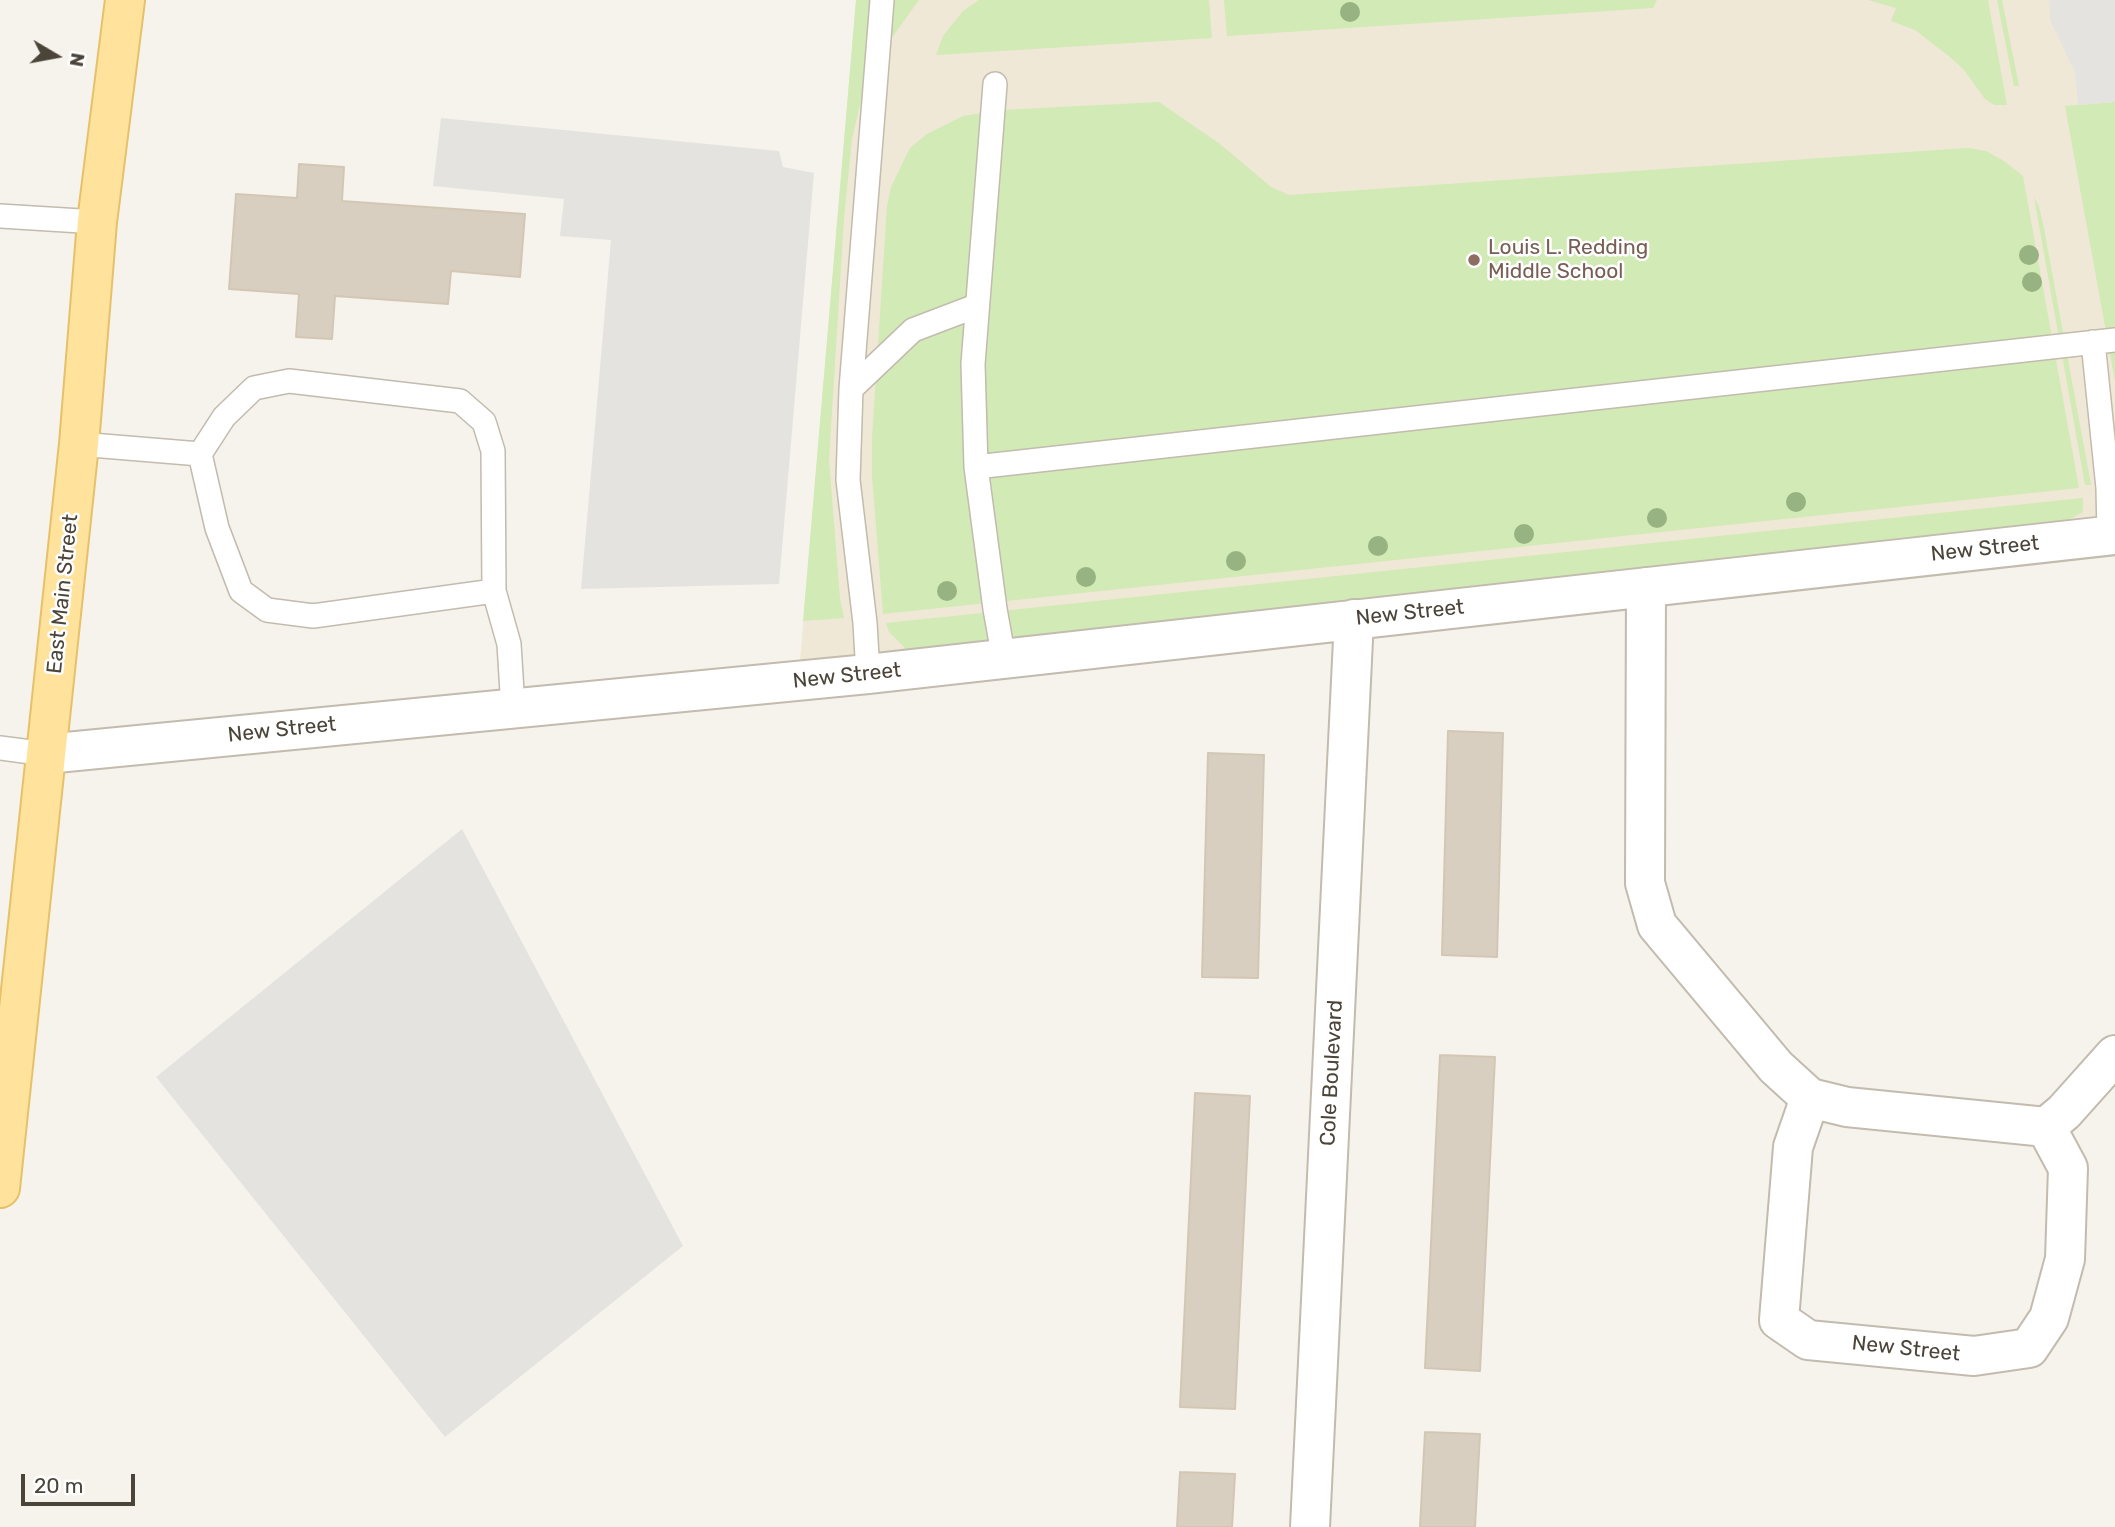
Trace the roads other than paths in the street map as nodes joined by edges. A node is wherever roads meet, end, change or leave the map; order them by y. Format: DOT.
graph roads {
  1 [pos="125,0"];
  2 [pos="881,0"];
  3 [pos="995,84"];
  4 [pos="0,216"];
  5 [pos="97,222"];
  6 [pos="976,306"];
  7 [pos="2104,341"];
  8 [pos="851,389"];
  9 [pos="79,444"];
  10 [pos="200,454"];
  11 [pos="976,467"];
  12 [pos="2112,535"];
  13 [pos="1646,587"];
  14 [pos="494,591"];
  15 [pos="1354,620"];
  16 [pos="1004,659"];
  17 [pos="868,674"];
  18 [pos="513,708"];
  19 [pos="0,748"];
  20 [pos="46,754"];
  21 [pos="2115,1055"];
  22 [pos="1810,1098"];
  23 [pos="2046,1127"];
  24 [pos="0,1188"];
  25 [pos="1310,1527"];
  1 -- 5 [label="main road, East Main Street"];
  2 -- 8 [label="lane"];
  3 -- 6 [label="lane"];
  4 -- 5 [label="lane"];
  5 -- 9 [label="main road, East Main Street"];
  6 -- 8 [label="lane"];
  6 -- 11 [label="lane"];
  7 -- 11 [label="lane"];
  7 -- 12 [label="lane"];
  8 -- 17 [label="lane"];
  9 -- 10 [label="lane"];
  9 -- 20 [label="main road, East Main Street"];
  10 -- 14 [label="lane"];
  10 -- 14 [label="lane"];
  11 -- 16 [label="lane"];
  12 -- 13 [label="street, New Street"];
  13 -- 15 [label="street, New Street"];
  13 -- 22 [label="street"];
  14 -- 18 [label="lane"];
  15 -- 16 [label="street, New Street"];
  15 -- 25 [label="street, Cole Boulevard"];
  16 -- 17 [label="street, New Street"];
  17 -- 18 [label="street, New Street"];
  18 -- 20 [label="street, New Street"];
  19 -- 20 [label="lane"];
  20 -- 24 [label="main road, East Main Street"];
  21 -- 23 [label="street"];
  22 -- 23 [label="street"];
  22 -- 23 [label="street, New Street"];
}
